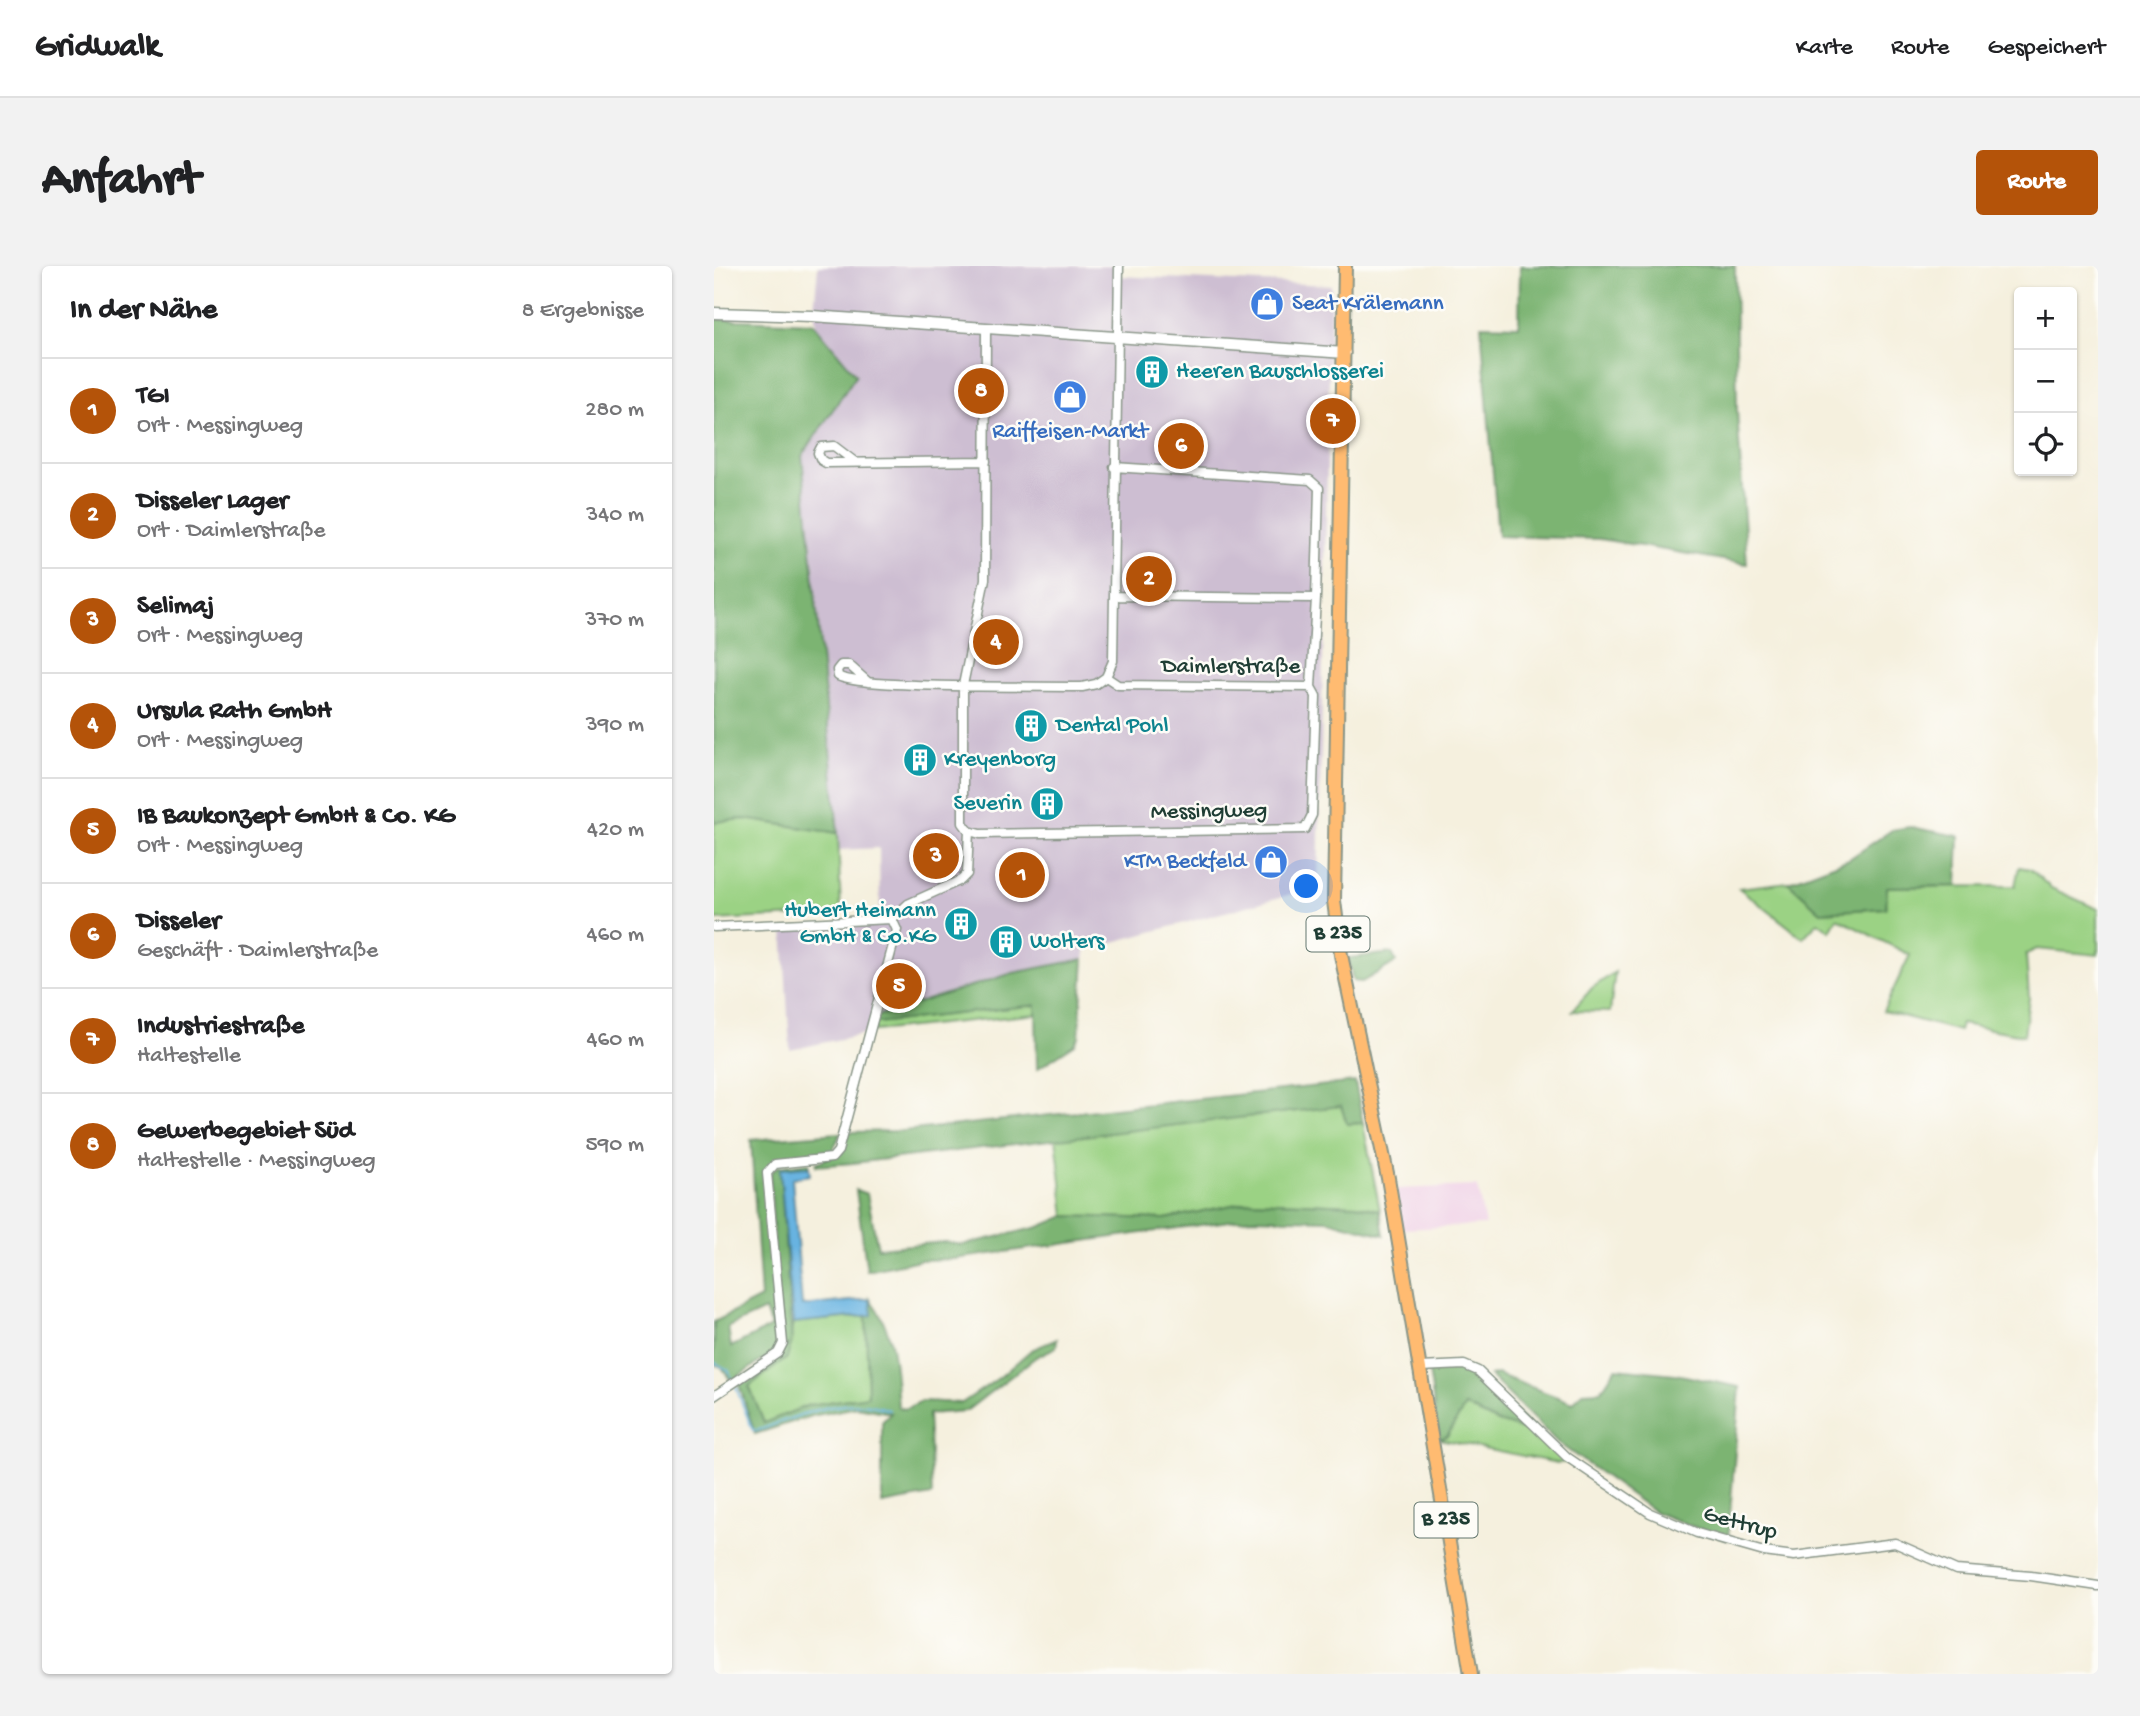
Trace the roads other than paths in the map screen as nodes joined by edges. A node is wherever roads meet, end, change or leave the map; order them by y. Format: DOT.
graph roads {
  1 [pos="1119,266"];
  2 [pos="1345,266"];
  3 [pos="714,313"];
  4 [pos="986,328"];
  5 [pos="1119,337"];
  6 [pos="1345,353"];
  7 [pos="986,461"];
  8 [pos="855,462"];
  9 [pos="1114,467"];
  10 [pos="1116,596"];
  11 [pos="1316,598"];
  12 [pos="1106,677"];
  13 [pos="868,682"];
  14 [pos="963,685"];
  15 [pos="1311,687"];
  16 [pos="969,831"];
  17 [pos="892,919"];
  18 [pos="714,927"];
  19 [pos="1420,1367"];
  20 [pos="714,1396"];
  21 [pos="2098,1586"];
  22 [pos="1471,1674"];
  1 -- 5 [label="street"];
  2 -- 6 [label="main road, B 235"];
  3 -- 4 [label="street"];
  4 -- 5 [label="street"];
  4 -- 7 [label="street"];
  5 -- 6 [label="street"];
  5 -- 9 [label="street"];
  6 -- 19 [label="main road, B 235"];
  7 -- 8 [label="street"];
  7 -- 14 [label="street"];
  9 -- 10 [label="street"];
  9 -- 11 [label="street, Daimlerstraße"];
  10 -- 11 [label="street"];
  10 -- 12 [label="street"];
  11 -- 15 [label="street, Daimlerstraße"];
  12 -- 14 [label="street"];
  12 -- 15 [label="street, Daimlerstraße"];
  13 -- 14 [label="street"];
  14 -- 16 [label="street"];
  15 -- 16 [label="street, Messingweg"];
  16 -- 17 [label="street"];
  17 -- 18 [label="street"];
  17 -- 20 [label="street"];
  19 -- 21 [label="street, Gettrup"];
  19 -- 22 [label="main road, B 235"];
}
